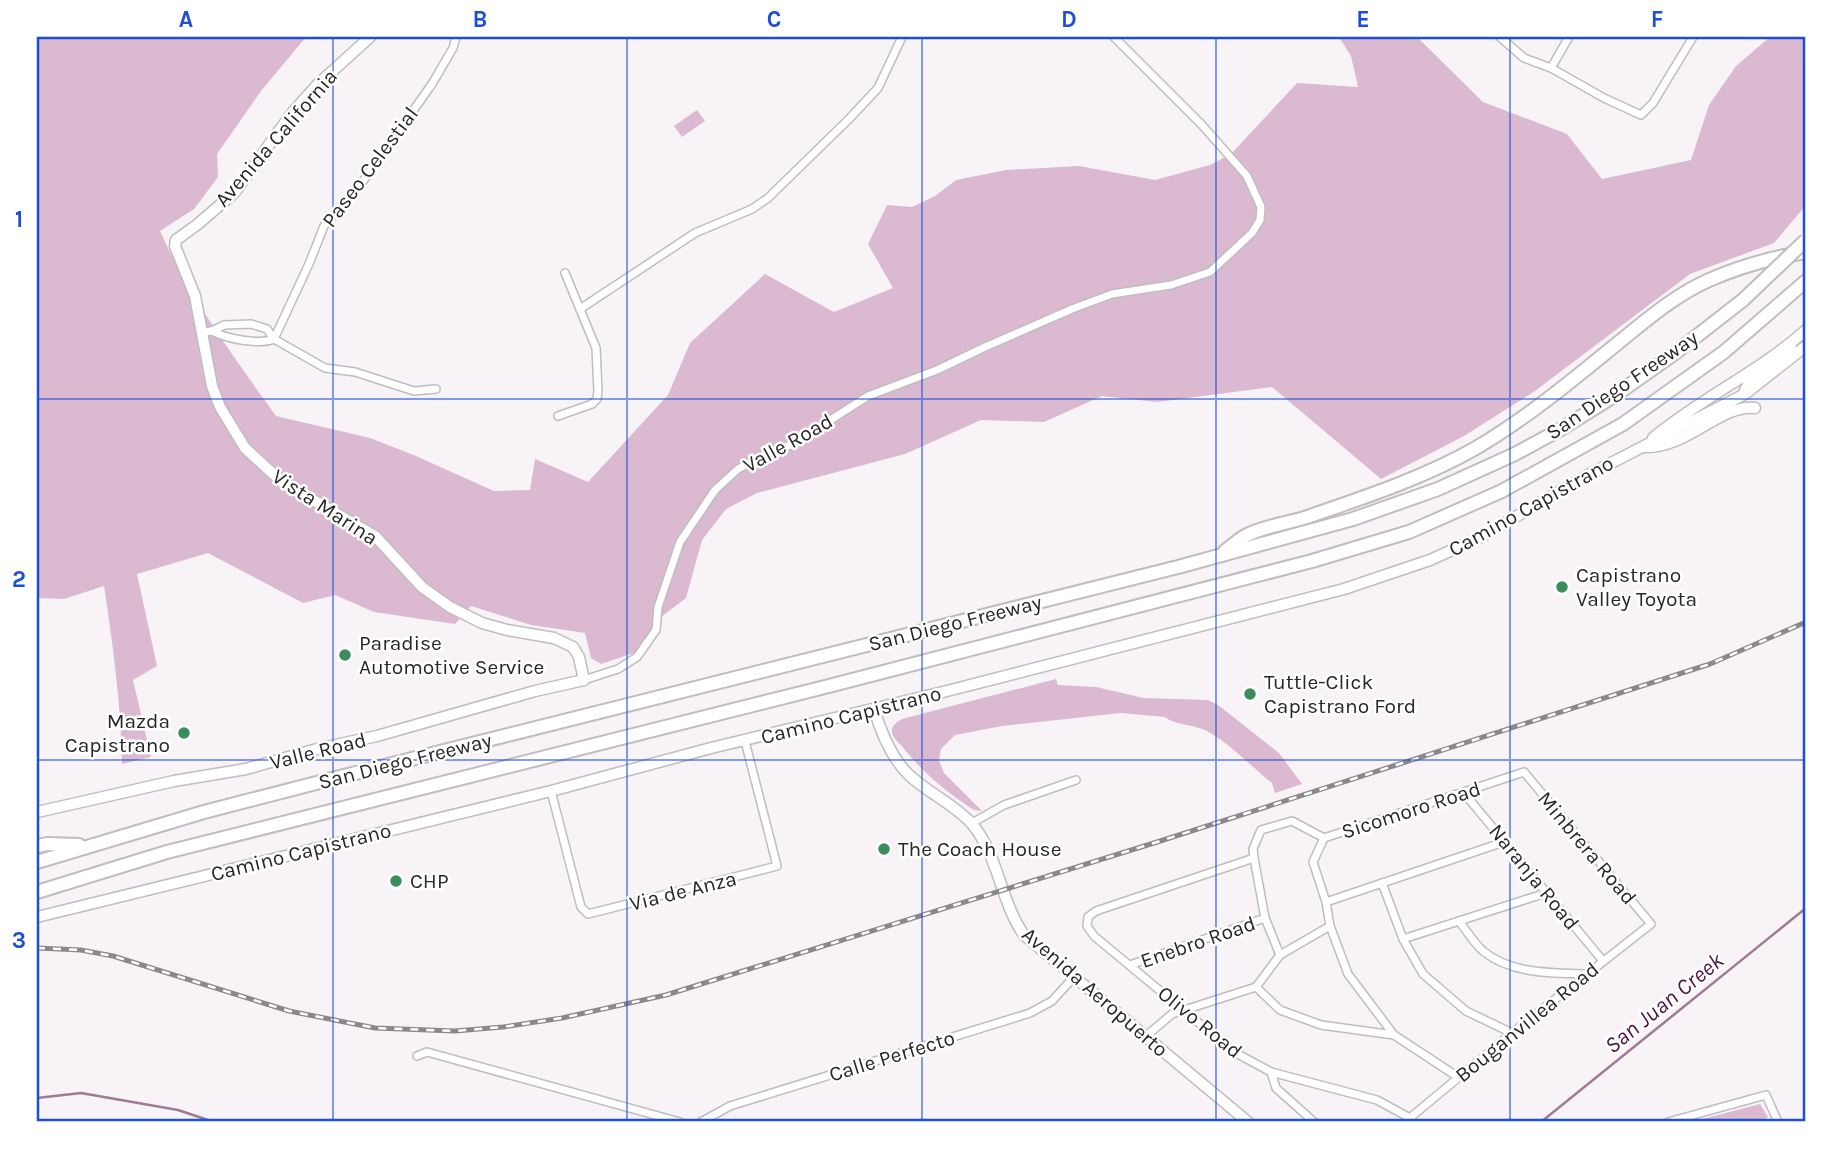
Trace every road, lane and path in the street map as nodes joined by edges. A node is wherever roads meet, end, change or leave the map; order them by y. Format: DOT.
graph roads {
  1 [pos="370,37"];
  2 [pos="456,37"];
  3 [pos="902,37"];
  4 [pos="1114,37"];
  5 [pos="1500,37"];
  6 [pos="1569,37"];
  7 [pos="1693,37"];
  8 [pos="1551,68"];
  9 [pos="179,237"];
  10 [pos="1806,240"];
  11 [pos="1806,252"];
  12 [pos="565,273"];
  13 [pos="1806,281"];
  14 [pos="580,309"];
  15 [pos="251,324"];
  16 [pos="207,332"];
  17 [pos="1803,333"];
  18 [pos="249,339"];
  19 [pos="275,339"];
  20 [pos="1806,346"];
  21 [pos="436,389"];
  22 [pos="1745,394"];
  23 [pos="1755,408"];
  24 [pos="558,416"];
  25 [pos="1660,432"];
  26 [pos="1642,447"];
  27 [pos="1219,555"];
  28 [pos="584,680"];
  29 [pos="874,709"];
  30 [pos="745,741"];
  31 [pos="1524,772"];
  32 [pos="1076,780"];
  33 [pos="551,791"];
  34 [pos="1464,793"];
  35 [pos="37,812"];
  36 [pos="972,823"];
  37 [pos="1324,838"];
  38 [pos="1504,842"];
  39 [pos="87,845"];
  40 [pos="37,846"];
  41 [pos="1254,858"];
  42 [pos="37,862"];
  43 [pos="1382,883"];
  44 [pos="37,892"];
  45 [pos="1546,893"];
  46 [pos="1326,902"];
  47 [pos="37,917"];
  48 [pos="1265,918"];
  49 [pos="1459,921"];
  50 [pos="1651,924"];
  51 [pos="1330,926"];
  52 [pos="1403,939"];
  53 [pos="1280,955"];
  54 [pos="1603,961"];
  55 [pos="1130,965"];
  56 [pos="1586,974"];
  57 [pos="1074,977"];
  58 [pos="1256,987"];
  59 [pos="1184,1009"];
  60 [pos="1512,1033"];
  61 [pos="1394,1035"];
  62 [pos="1145,1037"];
  63 [pos="417,1056"];
  64 [pos="1270,1072"];
  65 [pos="1458,1077"];
  66 [pos="1407,1120"];
  67 [pos="680,1122"];
  68 [pos="701,1122"];
  69 [pos="1248,1122"];
  70 [pos="1314,1122"];
  71 [pos="1668,1122"];
  72 [pos="1778,1122"];
  1 -- 9 [label="main road, Avenida California"];
  2 -- 19 [label="street, Paseo Celestial"];
  3 -- 14 [label="street"];
  4 -- 28 [label="street, Valle Road"];
  5 -- 8 [label="street"];
  6 -- 8 [label="street"];
  7 -- 8 [label="street"];
  9 -- 16 [label="main road, Vista Marina"];
  10 -- 27 [label="highway, San Diego Freeway, bridge"];
  11 -- 27 [label="highway"];
  12 -- 14 [label="street"];
  13 -- 44 [label="highway, San Diego Freeway"];
  14 -- 24 [label="street"];
  15 -- 16 [label="street"];
  15 -- 18 [label="street"];
  15 -- 19 [label="street"];
  16 -- 18 [label="street"];
  16 -- 28 [label="main road, Vista Marina"];
  17 -- 22 [label="main road"];
  17 -- 25 [label="main road, Camino Capistrano"];
  18 -- 19 [label="street"];
  19 -- 21 [label="street"];
  20 -- 22 [label="main road, Camino Capistrano"];
  22 -- 25 [label="main road"];
  22 -- 26 [label="main road, Camino Capistrano"];
  23 -- 26 [label="main road"];
  25 -- 26 [label="main road, Camino Capistrano"];
  26 -- 29 [label="main road, Camino Capistrano"];
  27 -- 39 [label="highway, San Diego Freeway"];
  28 -- 35 [label="main road, Valle Road"];
  29 -- 30 [label="main road, Camino Capistrano"];
  29 -- 36 [label="main road, Avenida Aeropuerto"];
  30 -- 33 [label="main road, Camino Capistrano"];
  30 -- 33 [label="street, Via de Anza"];
  31 -- 34 [label="street, Sicomoro Road"];
  31 -- 50 [label="street, Minbrera Road"];
  32 -- 36 [label="street"];
  33 -- 47 [label="main road, Camino Capistrano"];
  34 -- 37 [label="street, Sicomoro Road"];
  34 -- 38 [label="street, Naranja Road"];
  36 -- 57 [label="main road, Avenida Aeropuerto"];
  37 -- 41 [label="street, Sicomoro Road"];
  37 -- 46 [label="street"];
  38 -- 43 [label="street"];
  38 -- 45 [label="street, Naranja Road"];
  39 -- 40 [label="highway"];
  39 -- 42 [label="highway, San Diego Freeway"];
  41 -- 48 [label="street"];
  41 -- 55 [label="street, Olivo Road"];
  43 -- 46 [label="street"];
  43 -- 52 [label="street"];
  45 -- 49 [label="street"];
  45 -- 54 [label="street, Naranja Road"];
  46 -- 51 [label="street"];
  48 -- 53 [label="street"];
  48 -- 55 [label="street, Enebro Road"];
  49 -- 52 [label="street"];
  49 -- 56 [label="street"];
  50 -- 54 [label="street, Bouganvillea Road"];
  51 -- 53 [label="street"];
  51 -- 61 [label="street"];
  52 -- 60 [label="street"];
  53 -- 58 [label="street"];
  54 -- 56 [label="street, Bouganvillea Road"];
  55 -- 59 [label="street, Olivo Road"];
  56 -- 60 [label="street, Bouganvillea Road"];
  57 -- 62 [label="main road, Avenida Aeropuerto"];
  57 -- 68 [label="street, Calle Perfecto"];
  58 -- 59 [label="street"];
  58 -- 61 [label="street"];
  59 -- 62 [label="street"];
  59 -- 64 [label="street, Olivo Road"];
  60 -- 65 [label="street, Bouganvillea Road"];
  61 -- 65 [label="street"];
  62 -- 69 [label="main road, Avenida Aeropuerto"];
  63 -- 67 [label="street"];
  64 -- 66 [label="street"];
  64 -- 70 [label="street, Olivo Road"];
  65 -- 66 [label="street, Bouganvillea Road"];
  71 -- 72 [label="street"];
}
